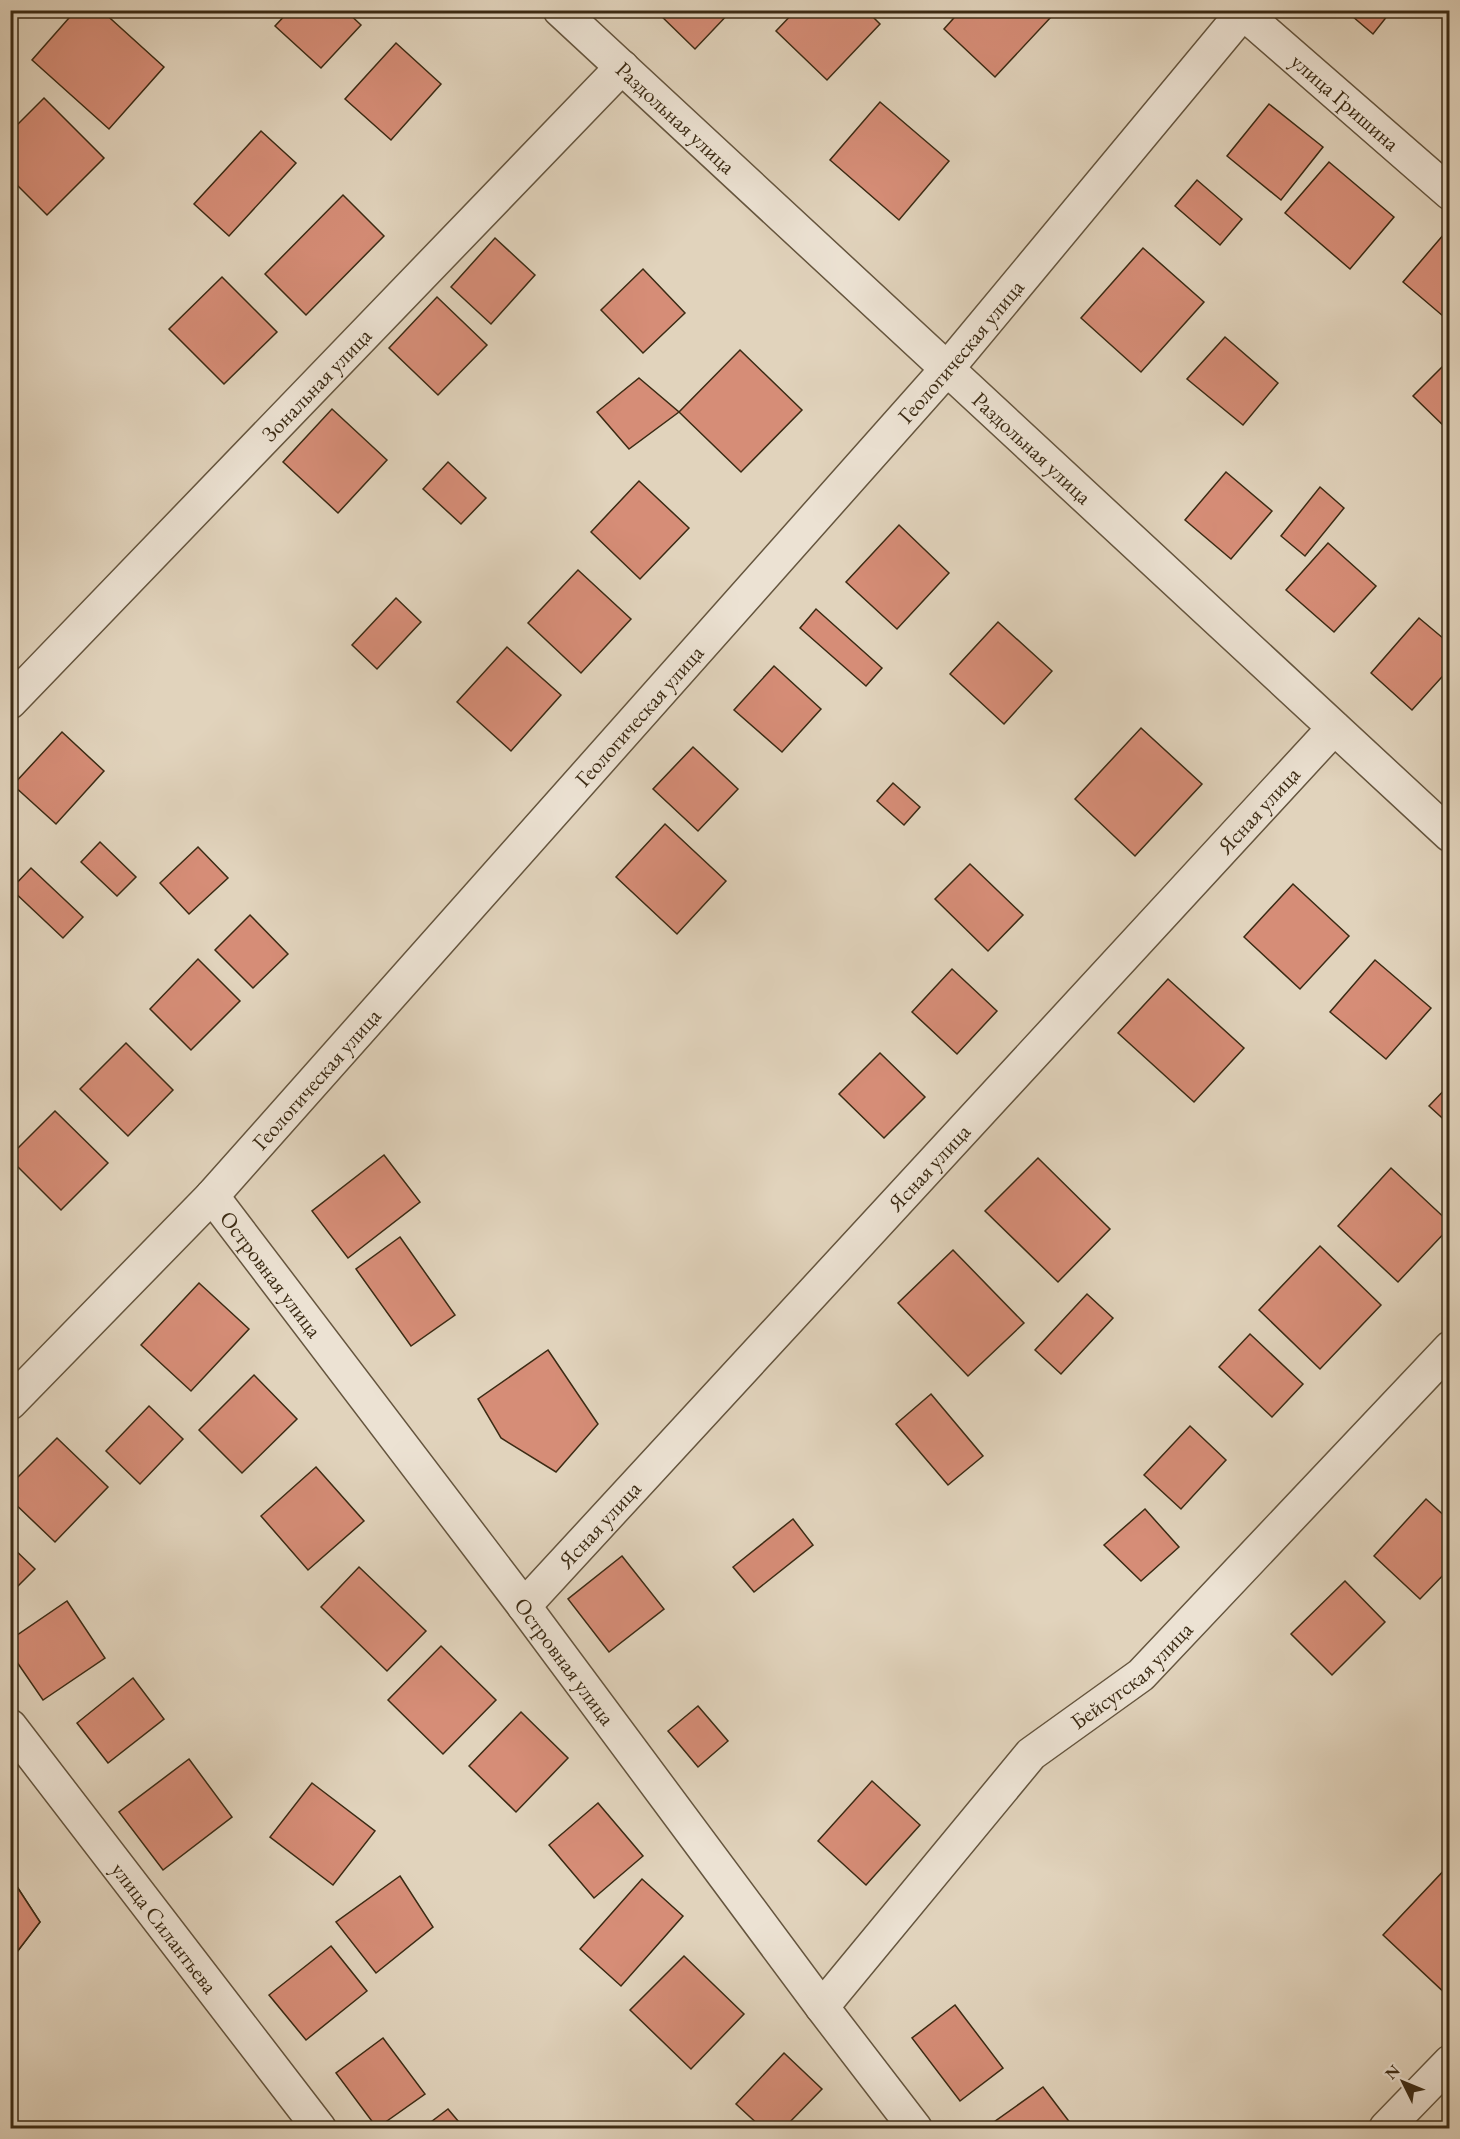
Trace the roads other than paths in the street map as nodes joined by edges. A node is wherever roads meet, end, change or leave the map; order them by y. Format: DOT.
graph roads {
  1 [pos="560,10"];
  2 [pos="1243,11"];
  3 [pos="622,67"];
  4 [pos="1449,193"];
  5 [pos="946,370"];
  6 [pos="10,702"];
  7 [pos="1334,728"];
  8 [pos="1449,835"];
  9 [pos="212,1196"];
  10 [pos="1449,1348"];
  11 [pos="10,1403"];
  12 [pos="524,1606"];
  13 [pos="10,1726"];
  14 [pos="822,2007"];
  15 [pos="1449,2062"];
  16 [pos="319,2128"];
  17 [pos="915,2128"];
  18 [pos="1386,2128"];
  1 -- 3 [label="street, Раздольная улица"];
  2 -- 4 [label="street, улица Гришина"];
  2 -- 5 [label="street, Геологическая улица"];
  3 -- 5 [label="street, Раздольная улица"];
  3 -- 6 [label="street, Зональная улица"];
  5 -- 7 [label="street, Раздольная улица"];
  5 -- 9 [label="street, Геологическая улица"];
  7 -- 8 [label="street, Раздольная улица"];
  7 -- 12 [label="street, Ясная улица"];
  9 -- 11 [label="street, Геологическая улица"];
  9 -- 12 [label="street, Островная улица"];
  10 -- 14 [label="street, Бейсугская улица"];
  12 -- 14 [label="street, Островная улица"];
  13 -- 16 [label="street, улица Силантьева"];
  14 -- 17 [label="street, Островная улица"];
  15 -- 18 [label="street"];
}
